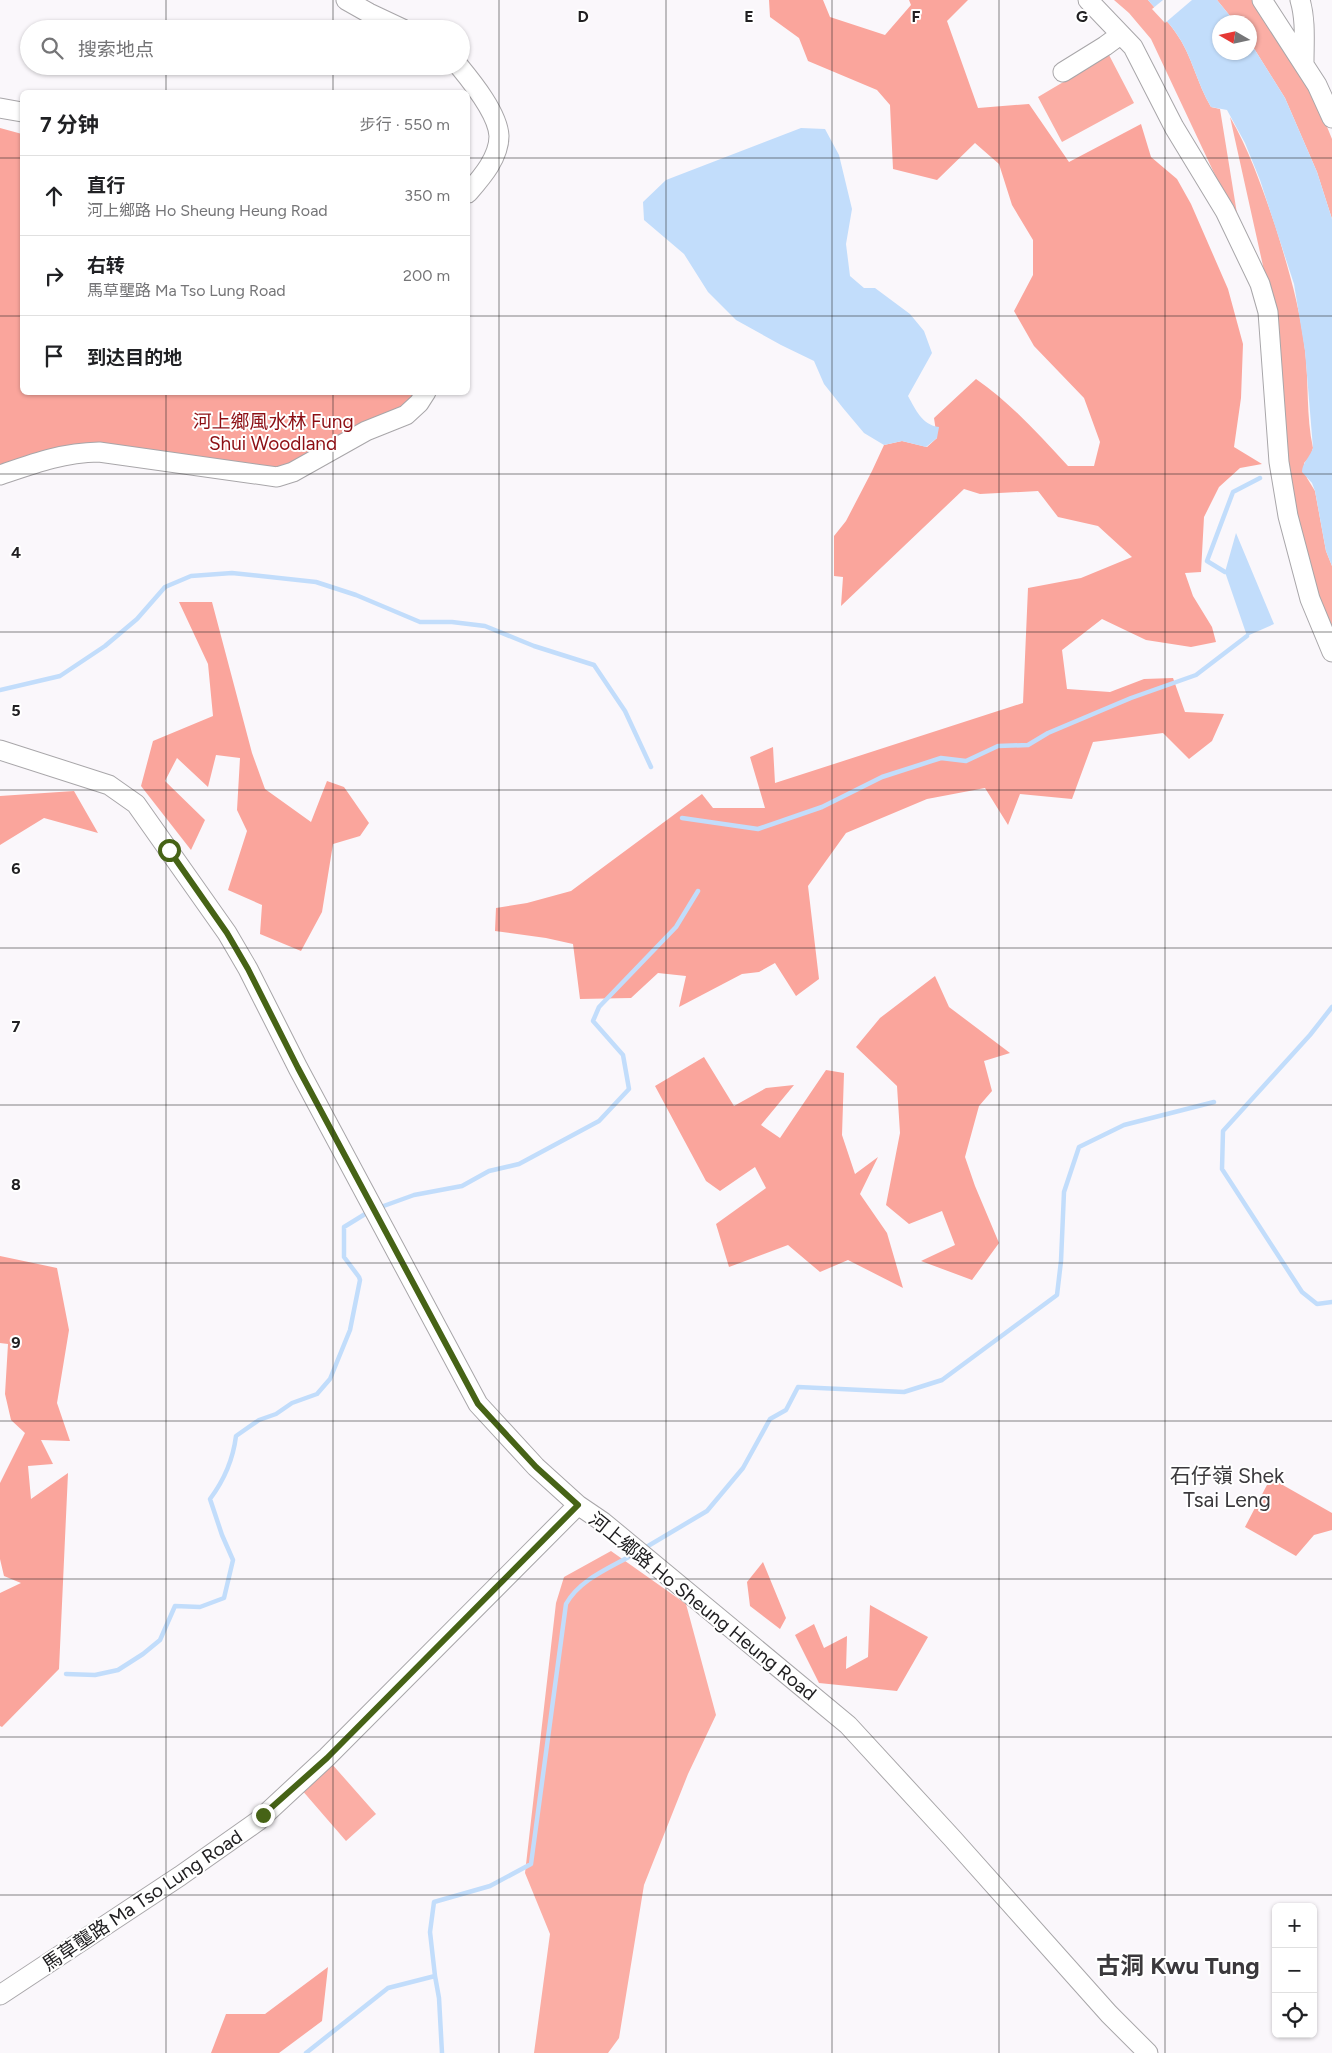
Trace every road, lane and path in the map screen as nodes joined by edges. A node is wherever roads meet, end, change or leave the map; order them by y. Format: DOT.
graph roads {
  1 [pos="346,0"];
  2 [pos="1088,0"];
  3 [pos="1262,0"];
  4 [pos="1300,0"];
  5 [pos="384,20"];
  6 [pos="1120,35"];
  7 [pos="1304,63"];
  8 [pos="1063,72"];
  9 [pos="466,75"];
  10 [pos="0,108"];
  11 [pos="20,112"];
  12 [pos="1332,118"];
  13 [pos="470,189"];
  14 [pos="424,395"];
  15 [pos="0,476"];
  16 [pos="1332,652"];
  17 [pos="0,750"];
  18 [pos="578,1505"];
  19 [pos="0,1994"];
  20 [pos="1148,2053"];
  1 -- 5 [label="street"];
  2 -- 6 [label="street"];
  3 -- 7 [label="street"];
  4 -- 7 [label="street"];
  6 -- 8 [label="street"];
  6 -- 16 [label="street"];
  7 -- 12 [label="street"];
  9 -- 13 [label="street"];
  10 -- 11 [label="street"];
  14 -- 15 [label="street"];
  17 -- 18 [label="street, 河上鄉路 Ho Sheung Heung Road"];
  18 -- 19 [label="street, 馬草壟路 Ma Tso Lung Road"];
  18 -- 20 [label="street, 河上鄉路 Ho Sheung Heung Road"];
}
